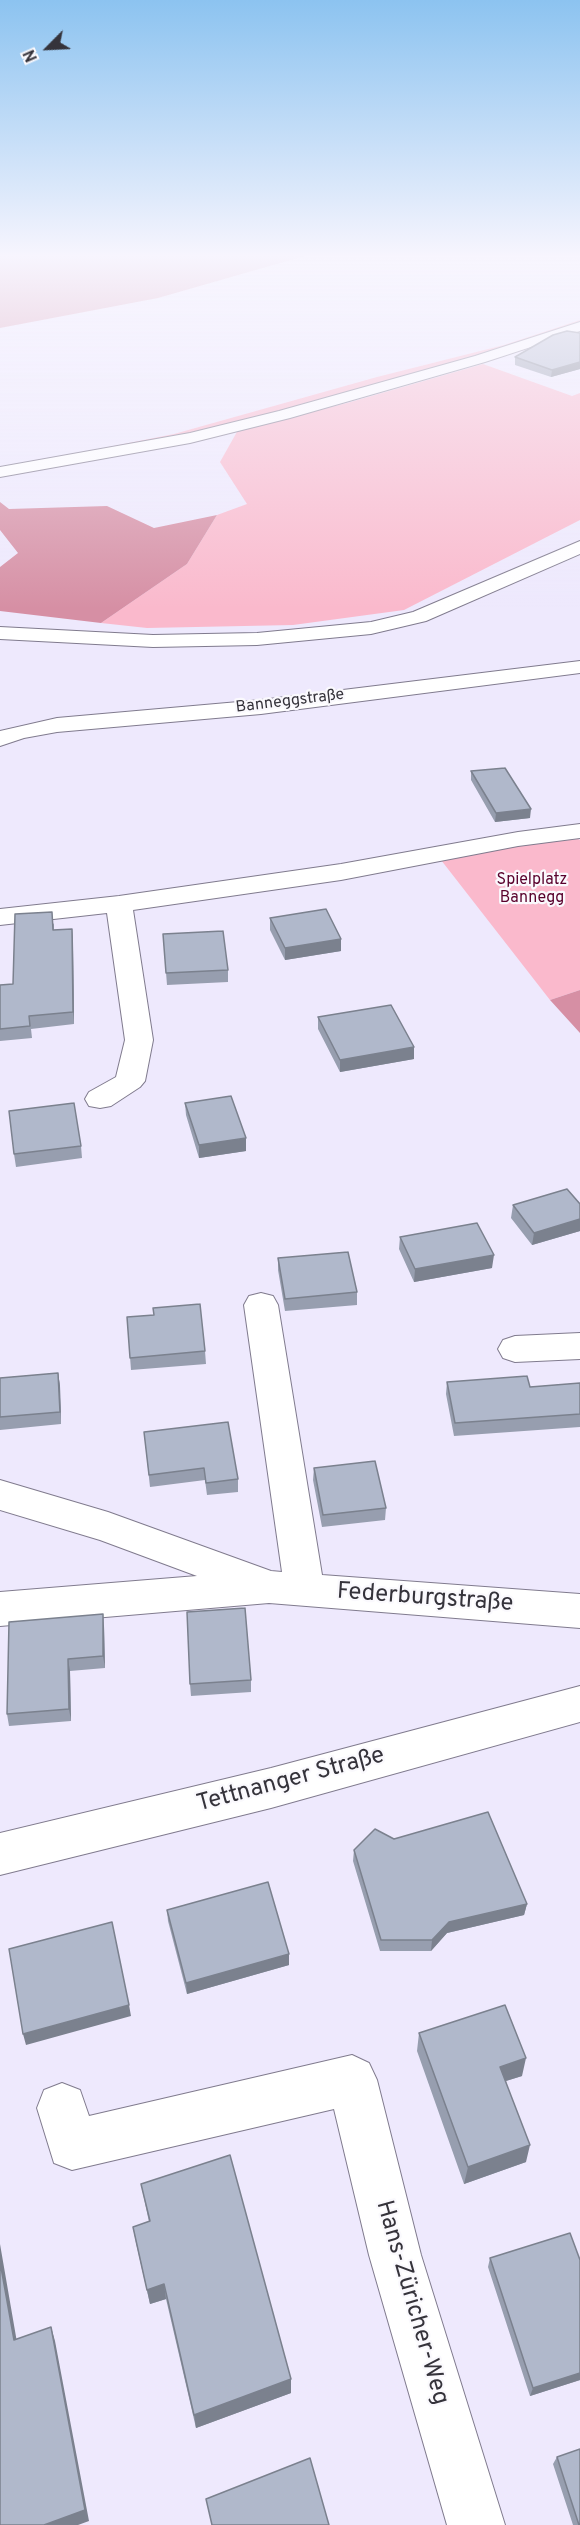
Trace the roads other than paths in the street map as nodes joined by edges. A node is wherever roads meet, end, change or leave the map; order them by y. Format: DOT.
graph roads {
  1 [pos="432,373"];
  2 [pos="0,472"];
  3 [pos="580,547"];
  4 [pos="0,633"];
  5 [pos="580,667"];
  6 [pos="0,739"];
  7 [pos="580,831"];
  8 [pos="119,904"];
  9 [pos="0,917"];
  10 [pos="100,1098"];
  11 [pos="261,1305"];
  12 [pos="580,1346"];
  13 [pos="515,1349"];
  14 [pos="0,1495"];
  15 [pos="287,1588"];
  16 [pos="0,1610"];
  17 [pos="580,1611"];
  18 [pos="580,1704"];
  19 [pos="0,1854"];
  20 [pos="62,2108"];
  21 [pos="476,2525"];
  1 -- 2 [label="street"];
  3 -- 4 [label="street"];
  5 -- 6 [label="street, Banneggstraße"];
  7 -- 8 [label="street"];
  8 -- 9 [label="street"];
  8 -- 10 [label="street"];
  11 -- 15 [label="street"];
  12 -- 13 [label="street"];
  14 -- 15 [label="street, Federburgstraße"];
  15 -- 16 [label="street, Federburgstraße"];
  15 -- 17 [label="street, Federburgstraße"];
  18 -- 19 [label="street, Tettnanger Straße"];
  20 -- 21 [label="street, Hans-Züricher-Weg"];
}
